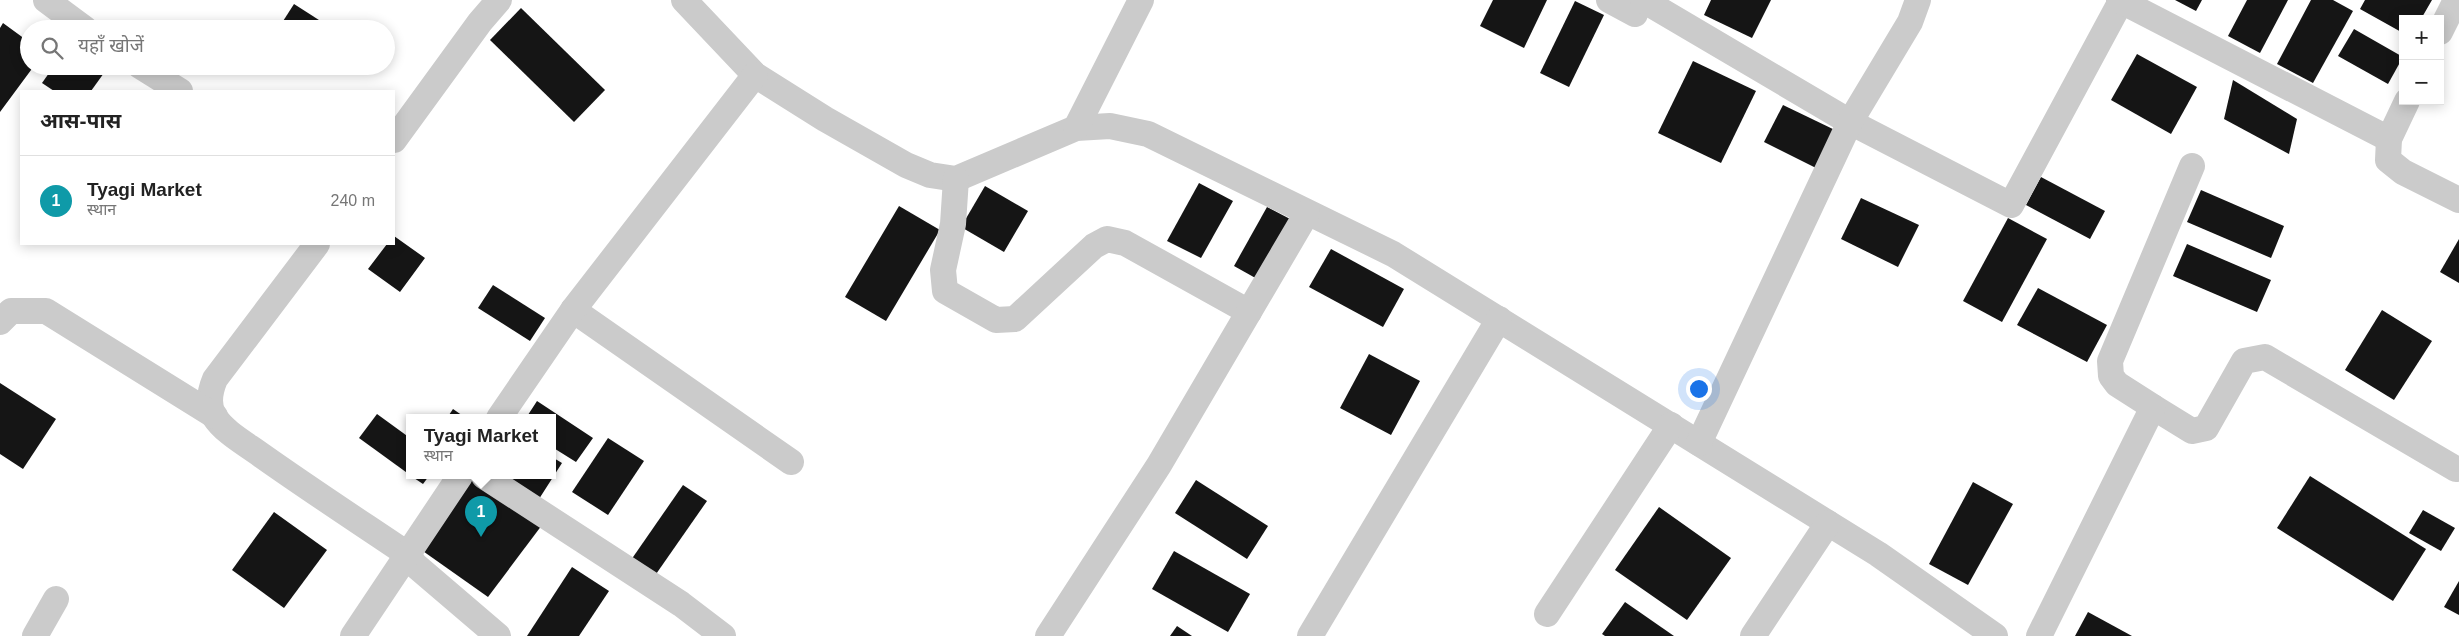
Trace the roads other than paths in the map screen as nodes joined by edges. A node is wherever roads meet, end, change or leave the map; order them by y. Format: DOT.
graph roads {
  1 [pos="46,0"];
  2 [pos="499,0"];
  3 [pos="684,0"];
  4 [pos="1141,0"];
  5 [pos="1609,0"];
  6 [pos="1918,0"];
  7 [pos="2120,0"];
  8 [pos="2456,0"];
  9 [pos="1639,7"];
  10 [pos="73,20"];
  11 [pos="2444,24"];
  12 [pos="154,75"];
  13 [pos="755,75"];
  14 [pos="178,90"];
  15 [pos="2405,105"];
  16 [pos="1850,122"];
  17 [pos="1076,128"];
  18 [pos="395,139"];
  19 [pos="2389,139"];
  20 [pos="2192,166"];
  21 [pos="956,179"];
  22 [pos="2459,200"];
  23 [pos="1307,213"];
  24 [pos="316,245"];
  25 [pos="573,310"];
  26 [pos="1249,312"];
  27 [pos="1499,319"];
  28 [pos="0,322"];
  29 [pos="2153,407"];
  30 [pos="502,414"];
  31 [pos="215,416"];
  32 [pos="1671,425"];
  33 [pos="1699,443"];
  34 [pos="791,462"];
  35 [pos="2456,469"];
  36 [pos="458,479"];
  37 [pos="489,479"];
  38 [pos="1828,523"];
  39 [pos="407,554"];
  40 [pos="56,599"];
  41 [pos="1547,614"];
  42 [pos="35,636"];
  43 [pos="353,636"];
  44 [pos="498,636"];
  45 [pos="723,636"];
  46 [pos="1048,636"];
  47 [pos="1310,636"];
  48 [pos="1753,636"];
  49 [pos="1995,636"];
  50 [pos="2039,636"];
  1 -- 10 [label="street"];
  2 -- 18 [label="street"];
  3 -- 13 [label="street"];
  4 -- 17 [label="street"];
  5 -- 9 [label="street"];
  6 -- 16 [label="street"];
  7 -- 16 [label="street"];
  7 -- 19 [label="street"];
  8 -- 11 [label="street"];
  9 -- 16 [label="street"];
  12 -- 14 [label="street"];
  13 -- 21 [label="street"];
  13 -- 25 [label="street"];
  15 -- 19 [label="street"];
  16 -- 33 [label="street"];
  17 -- 21 [label="street"];
  17 -- 23 [label="street"];
  19 -- 22 [label="street"];
  20 -- 29 [label="street"];
  21 -- 26 [label="street"];
  23 -- 26 [label="street"];
  23 -- 27 [label="street"];
  24 -- 31 [label="street"];
  25 -- 30 [label="street"];
  25 -- 34 [label="street"];
  26 -- 46 [label="street"];
  27 -- 32 [label="street"];
  27 -- 47 [label="street"];
  28 -- 31 [label="street"];
  29 -- 35 [label="street"];
  29 -- 50 [label="street"];
  31 -- 39 [label="street"];
  32 -- 33 [label="street"];
  32 -- 41 [label="street"];
  33 -- 38 [label="street"];
  36 -- 39 [label="street"];
  37 -- 45 [label="street"];
  38 -- 48 [label="street"];
  38 -- 49 [label="street"];
  39 -- 43 [label="street"];
  39 -- 44 [label="street"];
  40 -- 42 [label="street"];
}
